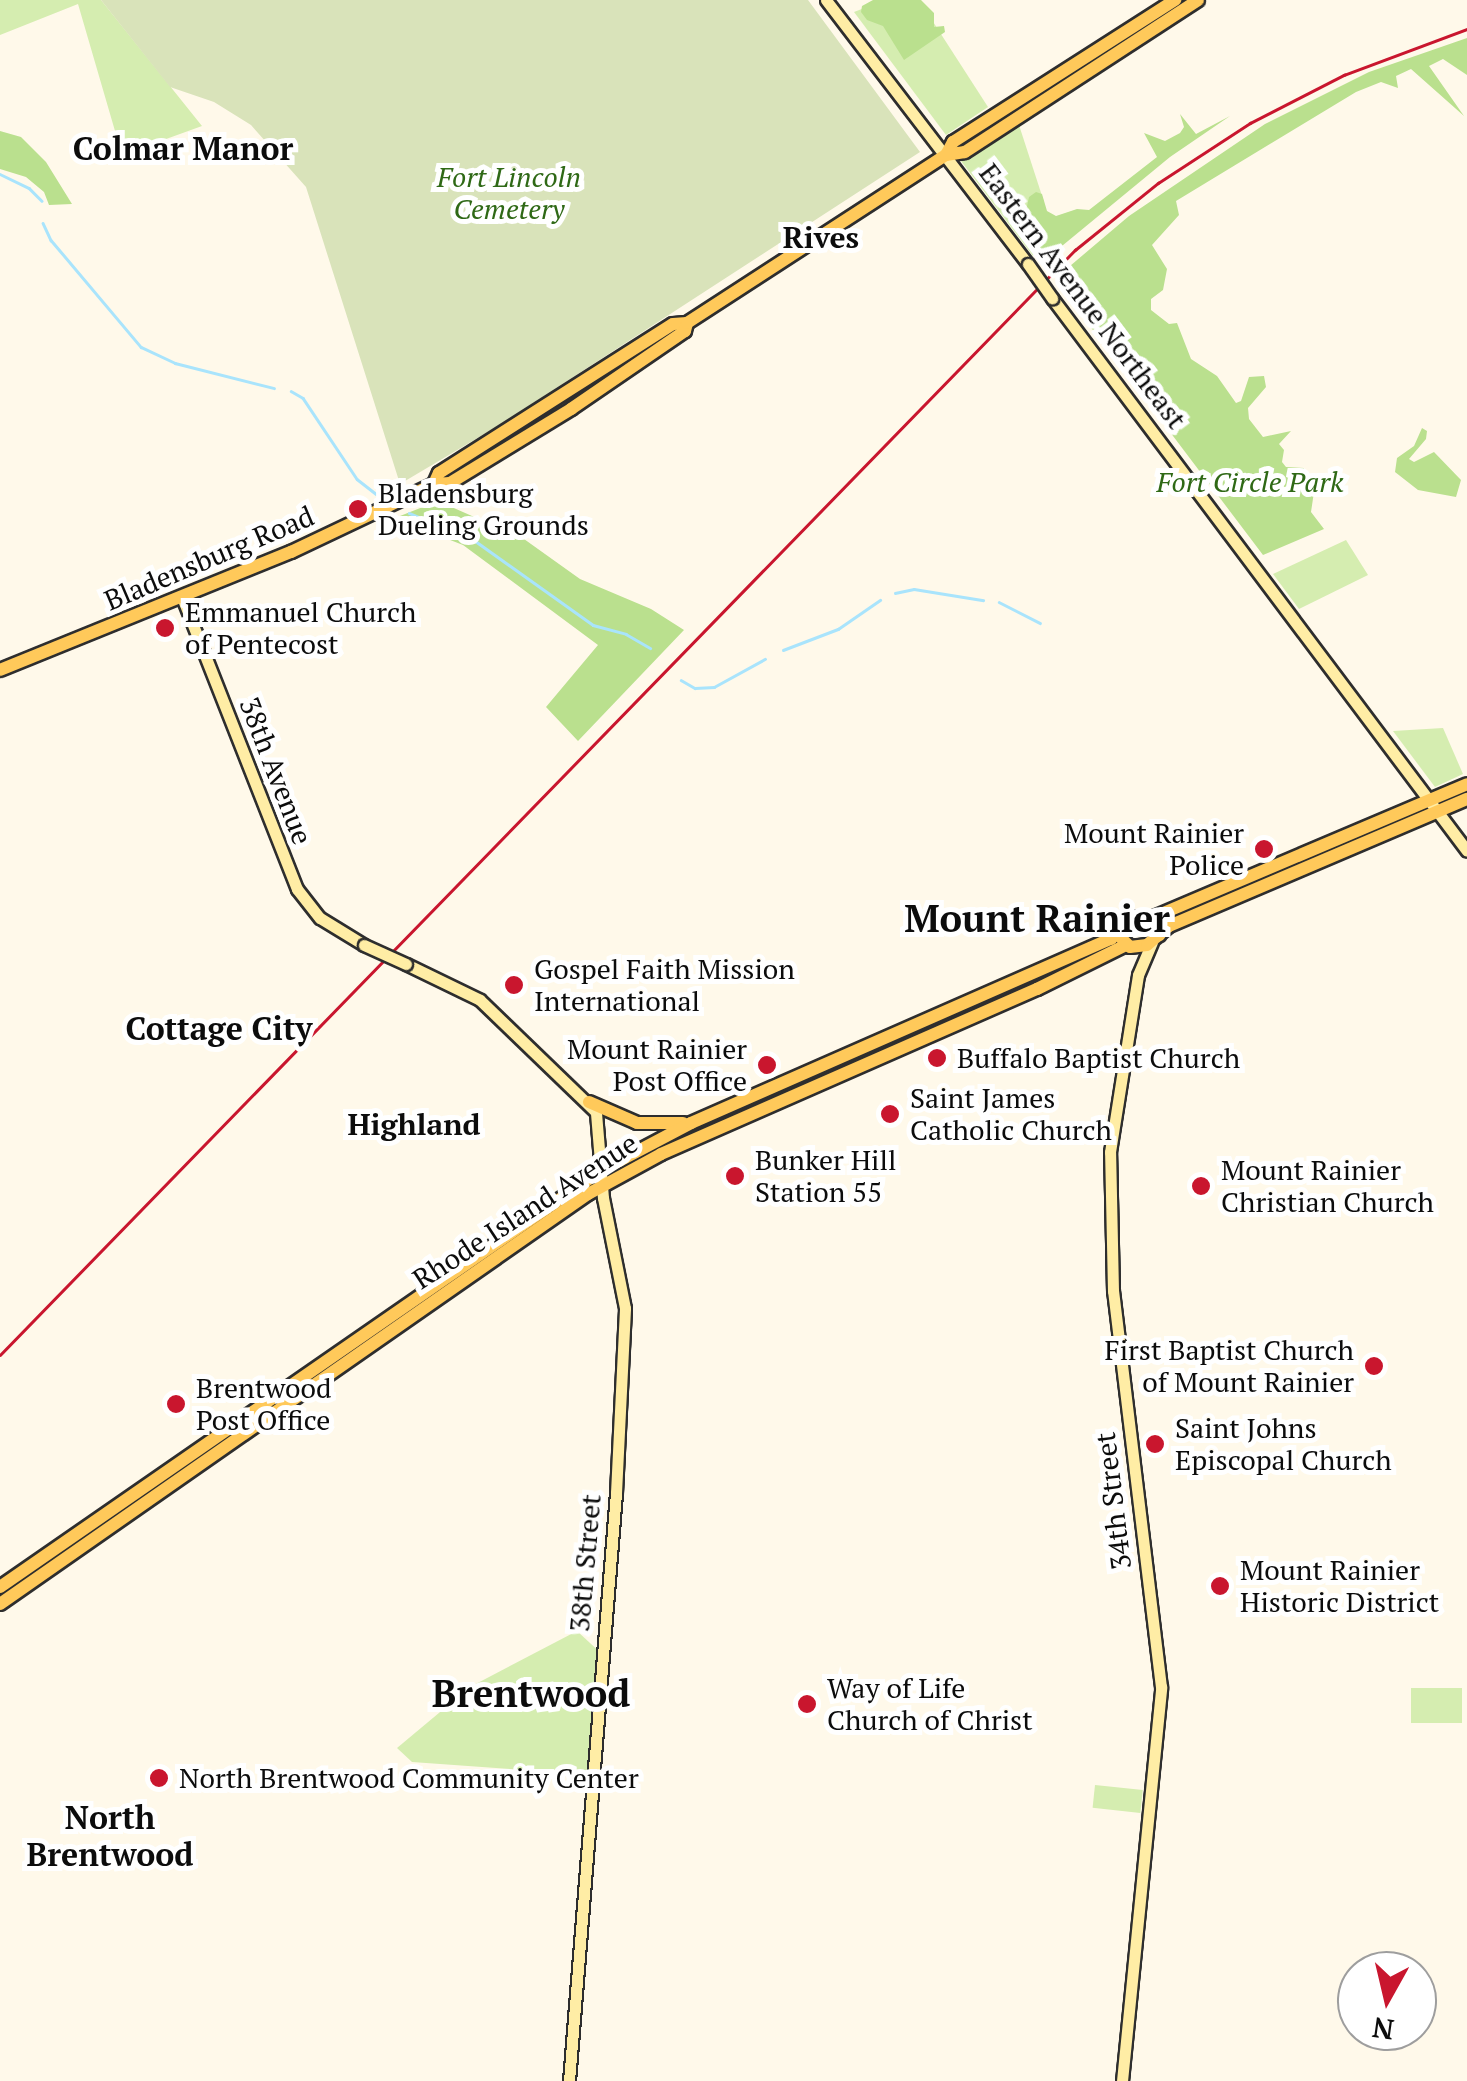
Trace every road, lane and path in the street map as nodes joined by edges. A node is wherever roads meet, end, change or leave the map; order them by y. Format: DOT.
graph roads {
  1 [pos="826,0"];
  2 [pos="1175,0"];
  3 [pos="1198,0"];
  4 [pos="1090,62"];
  5 [pos="946,155"];
  6 [pos="182,597"];
  7 [pos="0,670"];
  8 [pos="1467,784"];
  9 [pos="1467,799"];
  10 [pos="1434,806"];
  11 [pos="1467,850"];
  12 [pos="1154,918"];
  13 [pos="1156,939"];
  14 [pos="1126,941"];
  15 [pos="1138,975"];
  16 [pos="592,1108"];
  17 [pos="691,1123"];
  18 [pos="602,1170"];
  19 [pos="601,1186"];
  20 [pos="0,1587"];
  21 [pos="0,1604"];
  22 [pos="569,2081"];
  23 [pos="1122,2081"];
  1 -- 5 [label="main road, Eastern Avenue Northeast"];
  2 -- 4 [label="main road"];
  3 -- 4 [label="main road"];
  4 -- 5 [label="main road, Bladensburg Road"];
  5 -- 6 [label="main road, Bladensburg Road"];
  5 -- 10 [label="main road, Eastern Avenue Northeast, bridge"];
  6 -- 7 [label="main road, Bladensburg Road"];
  6 -- 16 [label="main road, 38th Avenue, bridge"];
  8 -- 10 [label="main road"];
  9 -- 10 [label="main road"];
  10 -- 11 [label="main road, Eastern Avenue Northeast"];
  10 -- 12 [label="main road"];
  10 -- 13 [label="main road"];
  12 -- 13 [label="main road"];
  12 -- 14 [label="main road"];
  13 -- 14 [label="main road"];
  13 -- 15 [label="main road, 34th Street"];
  14 -- 15 [label="main road, 34th Street"];
  14 -- 17 [label="main road, Rhode Island Avenue"];
  14 -- 19 [label="main road, Rhode Island Avenue"];
  15 -- 23 [label="main road, 34th Street"];
  16 -- 17 [label="main road"];
  16 -- 18 [label="main road, 38th Street"];
  17 -- 18 [label="main road, Rhode Island Avenue"];
  18 -- 19 [label="main road, 38th Street"];
  18 -- 20 [label="main road, Rhode Island Avenue"];
  19 -- 21 [label="main road, Rhode Island Avenue"];
  19 -- 22 [label="main road, 38th Street"];
}
